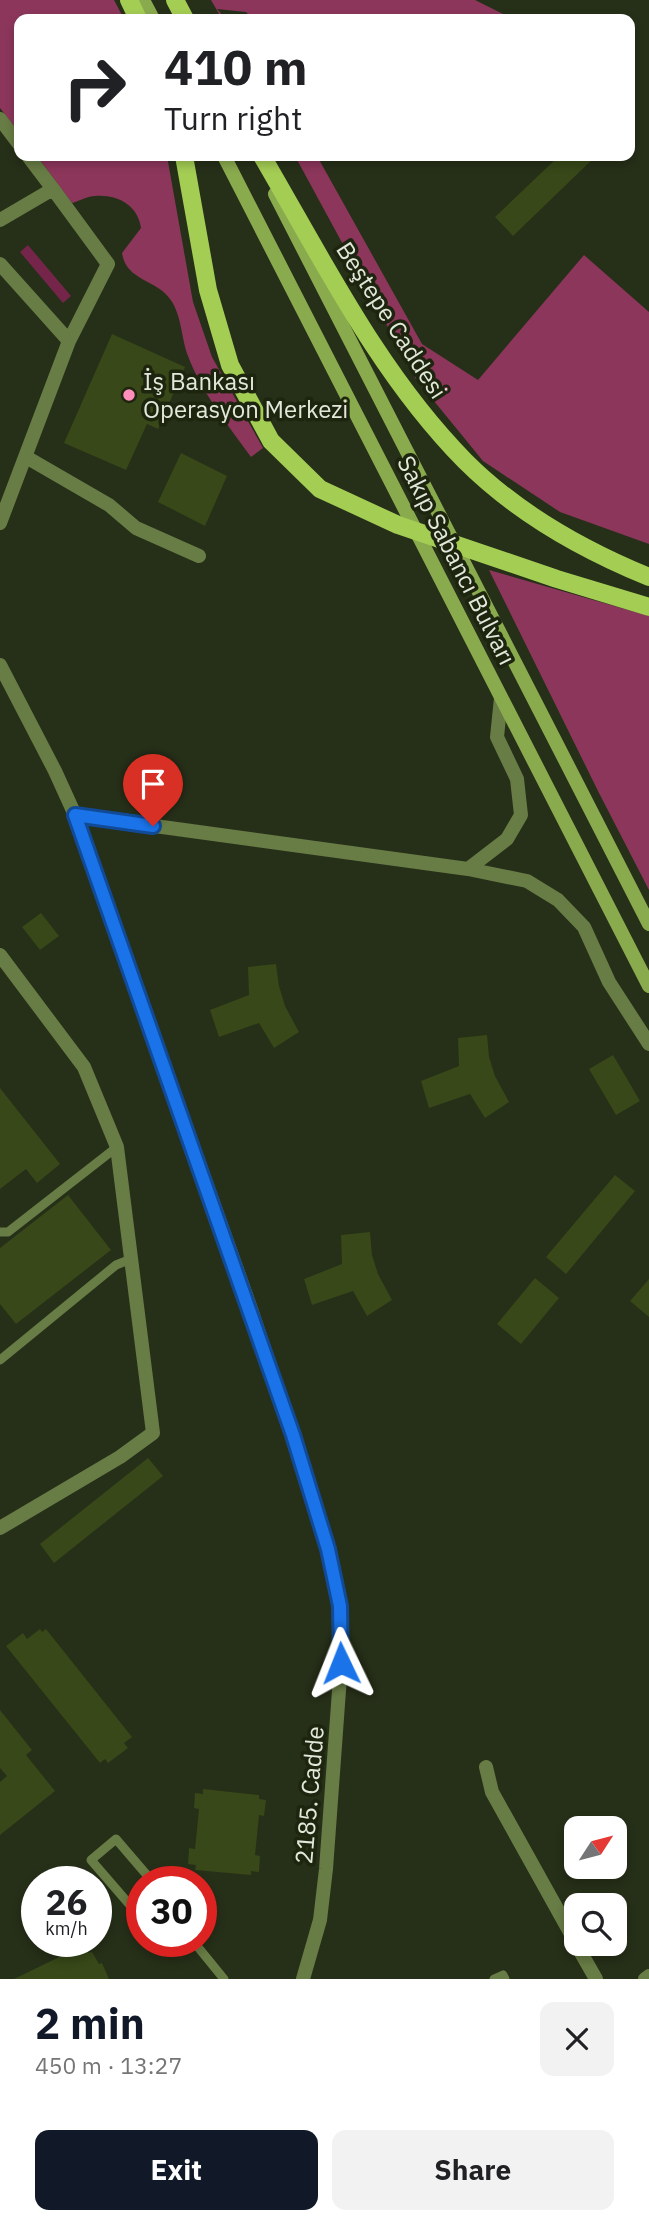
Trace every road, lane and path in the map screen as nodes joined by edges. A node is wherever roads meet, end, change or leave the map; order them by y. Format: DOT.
graph roads {
  1 [pos="0,119"];
  2 [pos="14,138"];
  3 [pos="32,161"];
  4 [pos="185,161"];
  5 [pos="227,161"];
  6 [pos="258,161"];
  7 [pos="265,161"];
  8 [pos="53,188"];
  9 [pos="0,220"];
  10 [pos="0,264"];
  11 [pos="69,341"];
  12 [pos="26,457"];
  13 [pos="0,523"];
  14 [pos="199,556"];
  15 [pos="649,577"];
  16 [pos="649,607"];
  17 [pos="0,665"];
  18 [pos="501,698"];
  19 [pos="75,815"];
  20 [pos="468,869"];
  21 [pos="649,924"];
  22 [pos="0,955"];
  23 [pos="649,986"];
  24 [pos="649,1044"];
  25 [pos="117,1147"];
  26 [pos="0,1232"];
  27 [pos="131,1259"];
  28 [pos="0,1360"];
  29 [pos="0,1528"];
  30 [pos="486,1767"];
  31 [pos="139,1866"];
  32 [pos="126,1900"];
  33 [pos="564,1922"];
  34 [pos="583,1956"];
  35 [pos="206,1957"];
  36 [pos="224,1979"];
  37 [pos="303,1979"];
  38 [pos="494,1979"];
  39 [pos="505,1979"];
  40 [pos="596,1979"];
  1 -- 2 [label="street"];
  3 -- 8 [label="street"];
  4 -- 16 [label="main road"];
  5 -- 18 [label="main road, Sakıp Sabancı Bulvarı"];
  6 -- 21 [label="main road, Sakıp Sabancı Bulvarı"];
  7 -- 15 [label="main road, Beştepe Caddesi"];
  8 -- 9 [label="street"];
  8 -- 11 [label="street"];
  10 -- 11 [label="street"];
  11 -- 12 [label="street"];
  12 -- 13 [label="street"];
  12 -- 14 [label="street"];
  17 -- 19 [label="street, 2185. Cadde"];
  18 -- 20 [label="street"];
  18 -- 23 [label="main road, Sakıp Sabancı Bulvarı"];
  19 -- 20 [label="street"];
  19 -- 37 [label="street, 2185. Cadde"];
  20 -- 24 [label="street"];
  22 -- 25 [label="street"];
  25 -- 26 [label="lane"];
  25 -- 27 [label="street"];
  27 -- 28 [label="lane"];
  27 -- 29 [label="street"];
  30 -- 33 [label="street"];
  31 -- 32 [label="lane"];
  34 -- 40 [label="street"];
  35 -- 36 [label="lane"];
  38 -- 39 [label="lane"];
}
